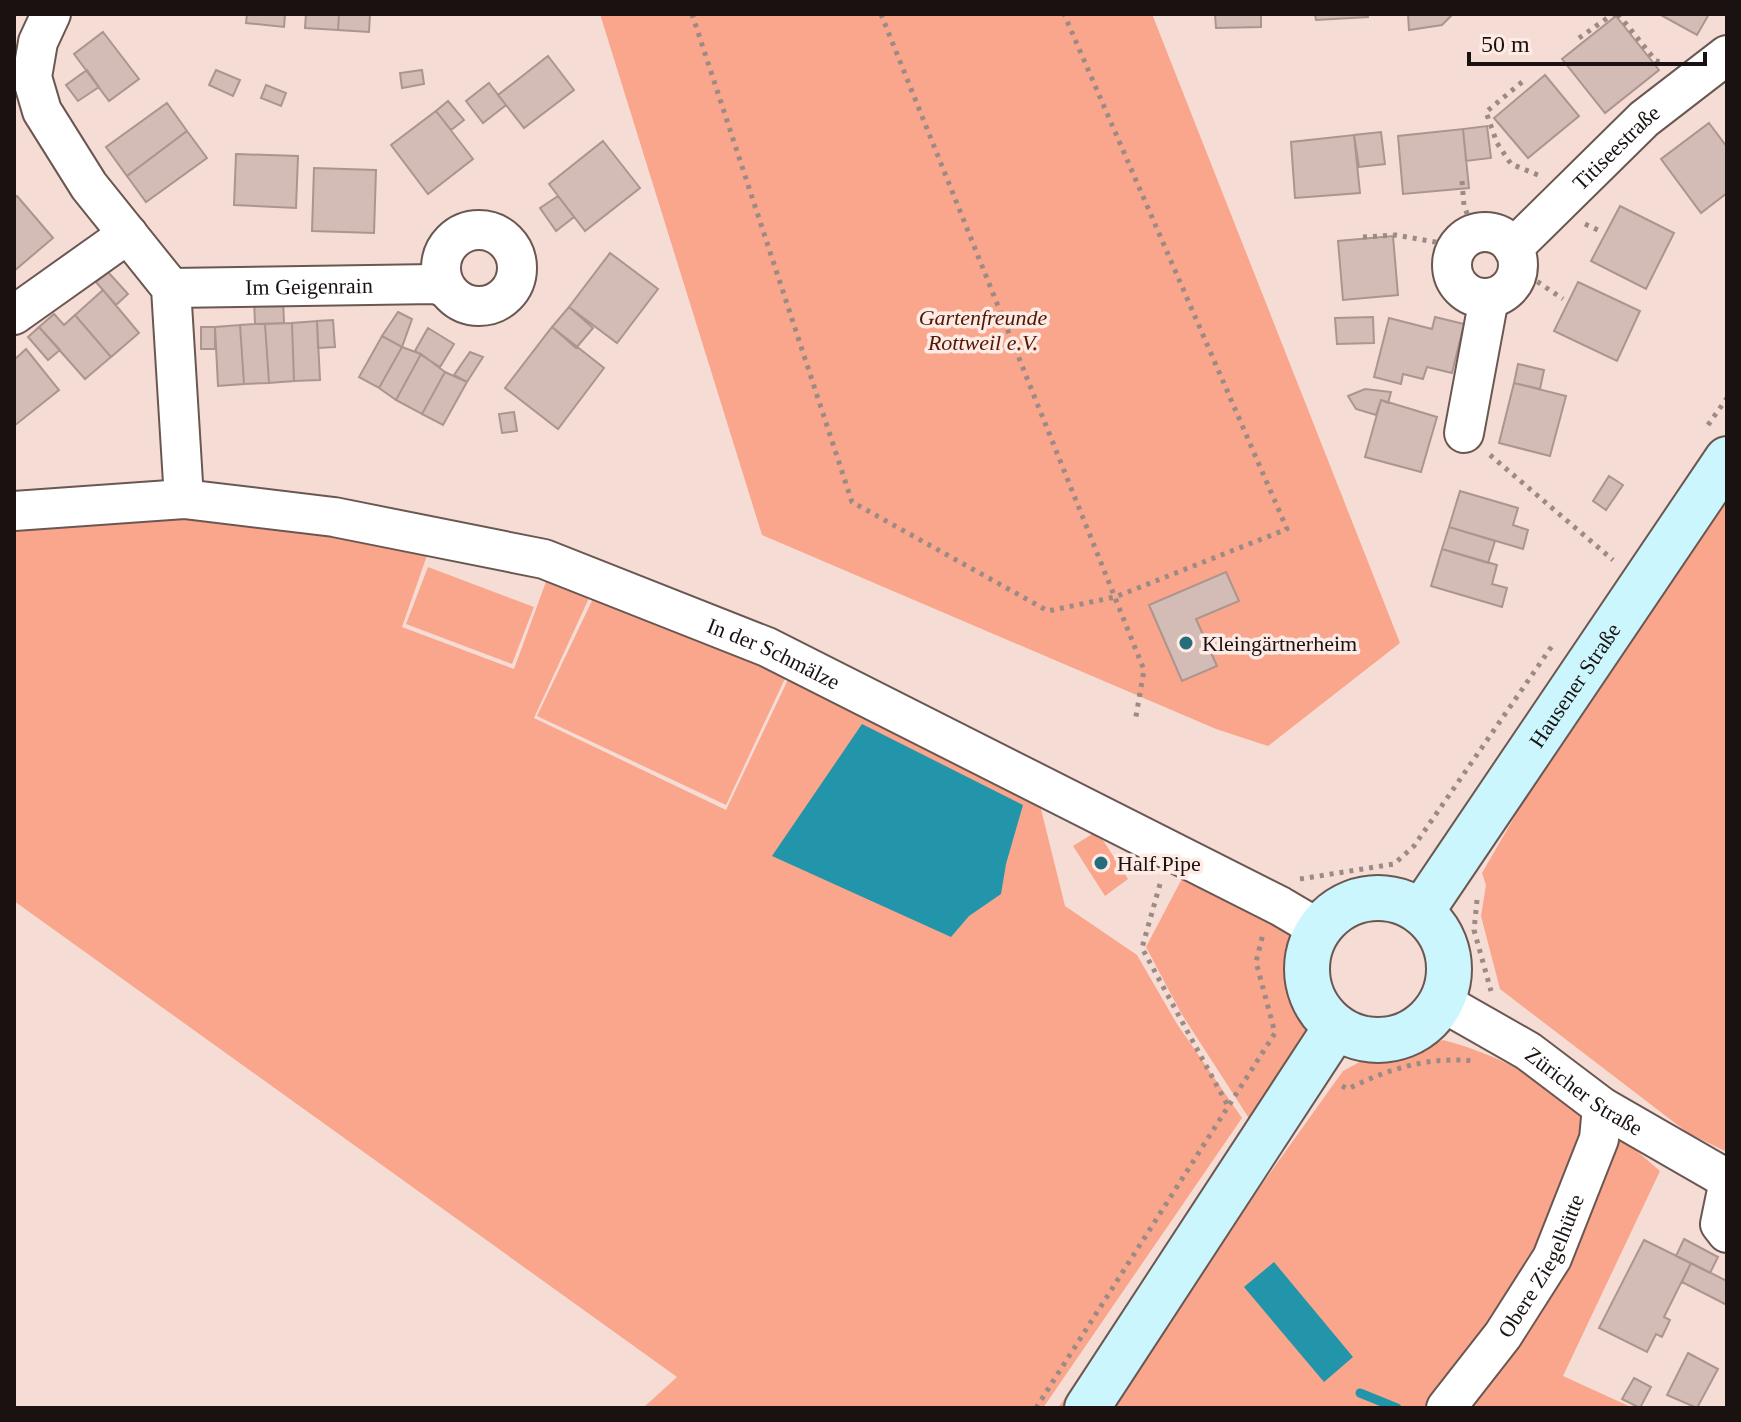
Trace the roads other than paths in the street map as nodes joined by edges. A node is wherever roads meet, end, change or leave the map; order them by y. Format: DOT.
graph roads {
  1 [pos="51,14"];
  2 [pos="1727,55"];
  3 [pos="23,76"];
  4 [pos="128,234"];
  5 [pos="1516,258"];
  6 [pos="171,288"];
  7 [pos="446,288"];
  8 [pos="1489,298"];
  9 [pos="14,315"];
  10 [pos="1464,433"];
  11 [pos="1714,447"];
  12 [pos="184,499"];
  13 [pos="14,511"];
  14 [pos="1421,912"];
  15 [pos="1319,929"];
  16 [pos="1442,1002"];
  17 [pos="1336,1027"];
  18 [pos="1602,1107"];
  19 [pos="1727,1179"];
  20 [pos="1727,1190"];
  21 [pos="1727,1233"];
  22 [pos="1087,1408"];
  23 [pos="1446,1408"];
  1 -- 3 [label="street"];
  2 -- 5 [label="street, Titiseestraße"];
  3 -- 4 [label="street"];
  4 -- 6 [label="street"];
  4 -- 9 [label="street"];
  5 -- 8 [label="street"];
  5 -- 8 [label="street"];
  6 -- 7 [label="street, Im Geigenrain"];
  6 -- 12 [label="street"];
  8 -- 10 [label="street"];
  11 -- 14 [label="main road, Hausener Straße"];
  12 -- 13 [label="street, In der Schmälze"];
  12 -- 15 [label="street, In der Schmälze"];
  14 -- 15 [label="main road"];
  14 -- 16 [label="main road"];
  15 -- 17 [label="main road"];
  16 -- 17 [label="main road"];
  16 -- 18 [label="street, Züricher Straße"];
  17 -- 22 [label="main road"];
  18 -- 19 [label="street, Züricher Straße"];
  18 -- 23 [label="street, Obere Ziegelhütte"];
  20 -- 21 [label="street"];
}
